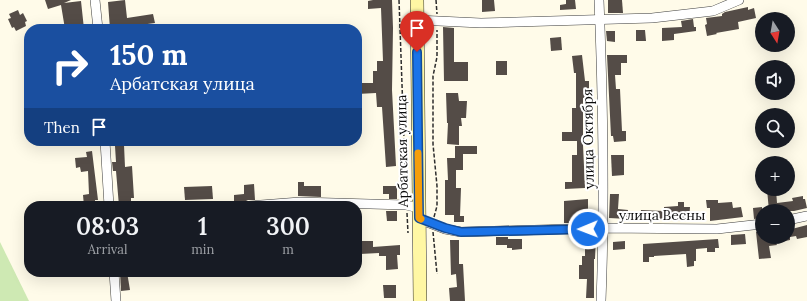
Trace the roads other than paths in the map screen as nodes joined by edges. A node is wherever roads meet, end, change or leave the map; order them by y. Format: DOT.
graph roads {
  1 [pos="95,0"];
  2 [pos="417,0"];
  3 [pos="599,0"];
  4 [pos="739,0"];
  5 [pos="417,20"];
  6 [pos="600,21"];
  7 [pos="97,24"];
  8 [pos="105,146"];
  9 [pos="109,201"];
  10 [pos="362,204"];
  11 [pos="419,213"];
  12 [pos="807,216"];
  13 [pos="795,219"];
  14 [pos="755,225"];
  15 [pos="604,228"];
  16 [pos="114,277"];
  17 [pos="116,301"];
  18 [pos="420,301"];
  19 [pos="600,301"];
  1 -- 7 [label="street"];
  2 -- 5 [label="main road, Арбатская улица"];
  3 -- 6 [label="street, улица Октября"];
  4 -- 6 [label="street"];
  5 -- 6 [label="street"];
  5 -- 11 [label="main road, Арбатская улица"];
  6 -- 15 [label="street, улица Октября"];
  8 -- 9 [label="street"];
  10 -- 11 [label="street, улица Весны"];
  11 -- 15 [label="street, улица Весны"];
  11 -- 18 [label="main road, Арбатская улица"];
  12 -- 13 [label="street"];
  14 -- 15 [label="street, улица Весны"];
  15 -- 19 [label="street, улица Октября"];
  16 -- 17 [label="street"];
}
